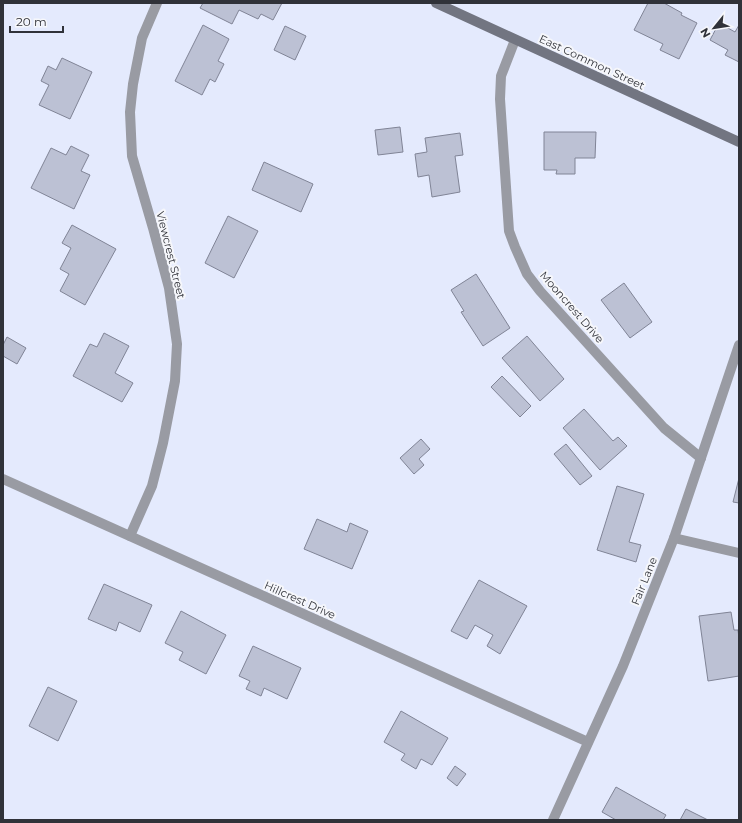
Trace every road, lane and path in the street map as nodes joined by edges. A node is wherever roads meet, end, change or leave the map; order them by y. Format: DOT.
graph roads {
  1 [pos="157,3"];
  2 [pos="436,3"];
  3 [pos="515,40"];
  4 [pos="739,142"];
  5 [pos="739,345"];
  6 [pos="701,458"];
  7 [pos="3,479"];
  8 [pos="130,536"];
  9 [pos="674,538"];
  10 [pos="739,553"];
  11 [pos="588,742"];
  12 [pos="553,820"];
  1 -- 8 [label="street, Viewcrest Street"];
  2 -- 3 [label="main road, East Common Street"];
  3 -- 4 [label="main road, East Common Street"];
  3 -- 6 [label="street, Mooncrest Drive"];
  5 -- 6 [label="street, Fair Lane"];
  6 -- 9 [label="street, Fair Lane"];
  7 -- 8 [label="street, Hillcrest Drive"];
  8 -- 11 [label="street, Hillcrest Drive"];
  9 -- 10 [label="street"];
  9 -- 11 [label="street, Fair Lane"];
  11 -- 12 [label="street, Fair Lane"];
}
